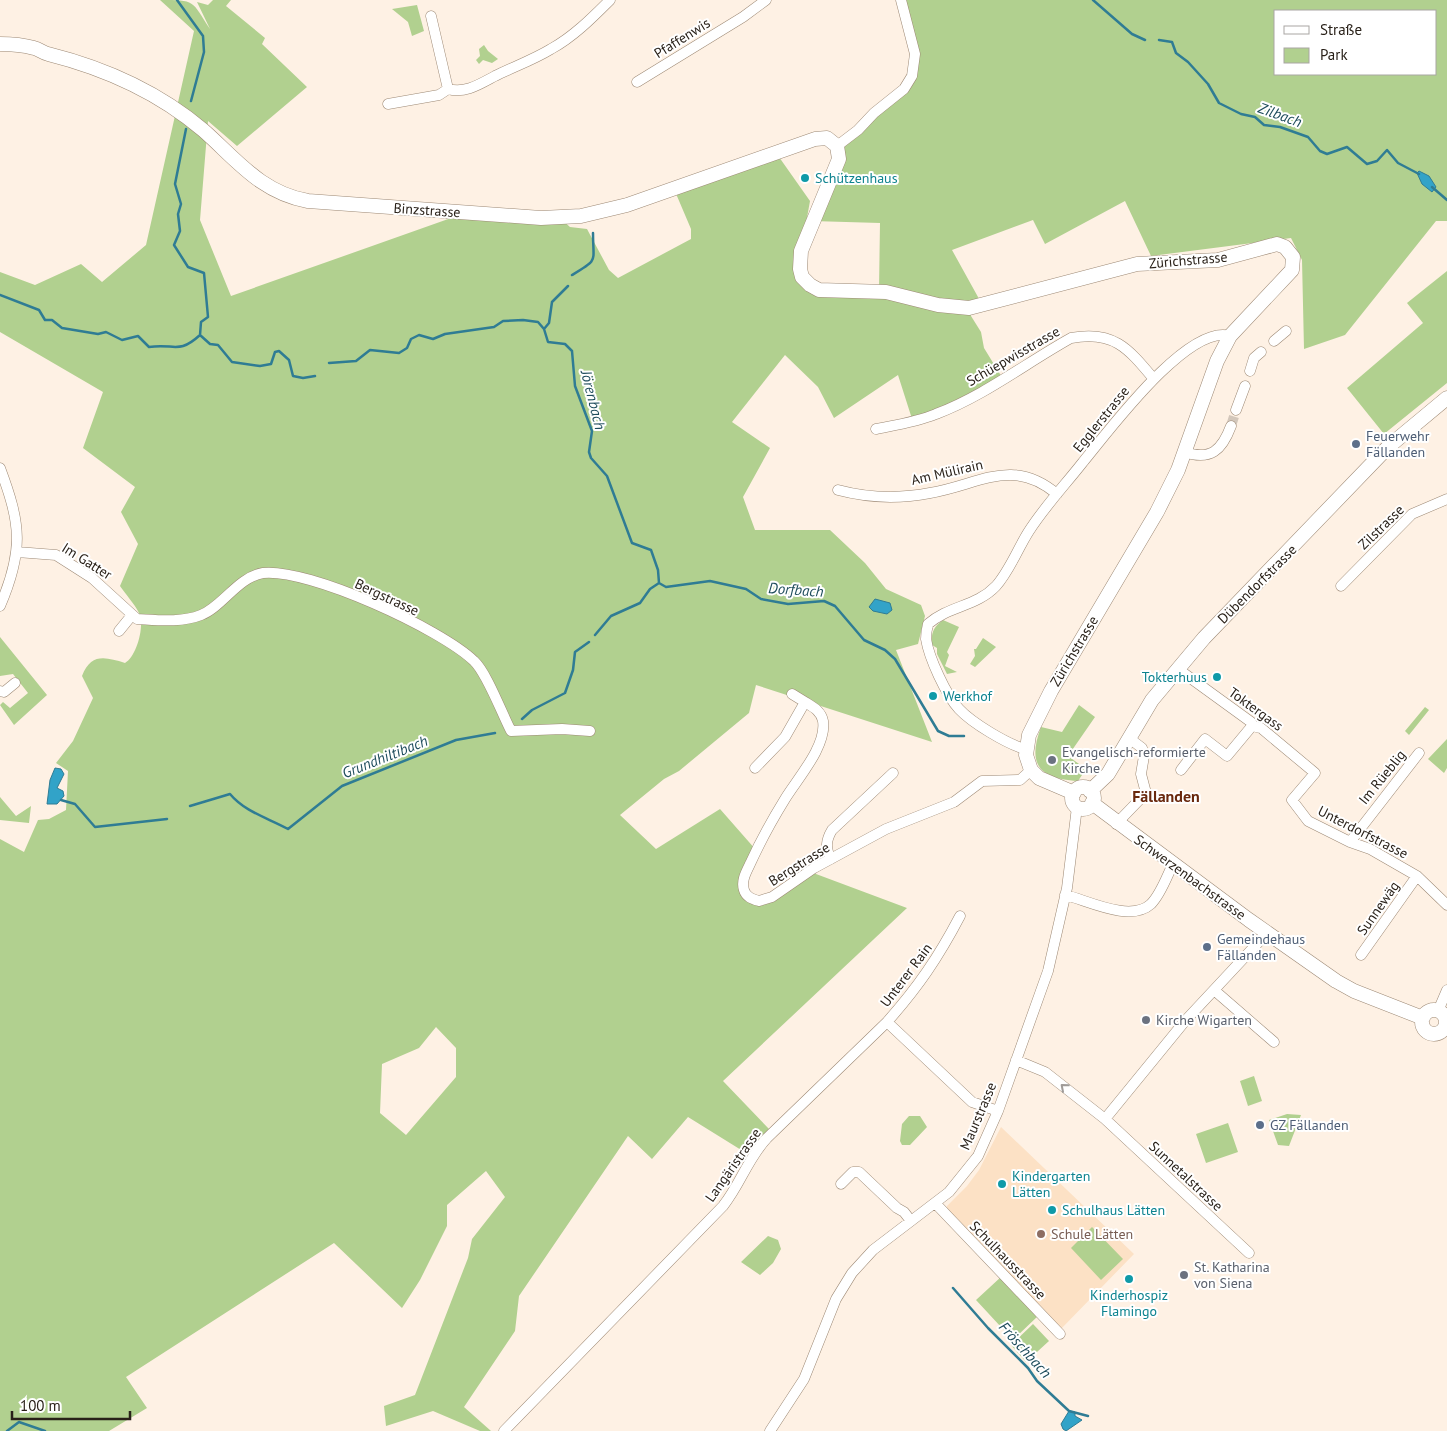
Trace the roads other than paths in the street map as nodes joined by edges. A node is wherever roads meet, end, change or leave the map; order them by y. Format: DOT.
graph roads {
  1 [pos="610,0"];
  2 [pos="766,0"];
  3 [pos="901,0"];
  4 [pos="431,16"];
  5 [pos="0,44"];
  6 [pos="0,50"];
  7 [pos="45,53"];
  8 [pos="638,82"];
  9 [pos="448,89"];
  10 [pos="388,104"];
  11 [pos="837,146"];
  12 [pos="1286,331"];
  13 [pos="1230,336"];
  14 [pos="1274,341"];
  15 [pos="1261,352"];
  16 [pos="1250,371"];
  17 [pos="1153,378"];
  18 [pos="1245,386"];
  19 [pos="1447,398"];
  20 [pos="1236,410"];
  21 [pos="1231,426"];
  22 [pos="876,429"];
  23 [pos="1184,452"];
  24 [pos="0,468"];
  25 [pos="838,490"];
  26 [pos="1057,494"];
  27 [pos="1447,499"];
  28 [pos="17,552"];
  29 [pos="1341,586"];
  30 [pos="0,606"];
  31 [pos="135,617"];
  32 [pos="119,631"];
  33 [pos="1178,670"];
  34 [pos="15,683"];
  35 [pos="0,691"];
  36 [pos="792,694"];
  37 [pos="805,702"];
  38 [pos="1252,726"];
  39 [pos="590,730"];
  40 [pos="1129,738"];
  41 [pos="1026,749"];
  42 [pos="1419,753"];
  43 [pos="755,768"];
  44 [pos="1031,770"];
  45 [pos="1181,770"];
  46 [pos="893,773"];
  47 [pos="1074,793"];
  48 [pos="1091,797"];
  49 [pos="1292,800"];
  50 [pos="1077,807"];
  51 [pos="1116,824"];
  52 [pos="1350,842"];
  53 [pos="831,859"];
  54 [pos="1173,864"];
  55 [pos="1417,876"];
  56 [pos="1065,895"];
  57 [pos="1447,905"];
  58 [pos="960,916"];
  59 [pos="1268,932"];
  60 [pos="1361,955"];
  61 [pos="1214,990"];
  62 [pos="1447,990"];
  63 [pos="1438,1011"];
  64 [pos="1422,1018"];
  65 [pos="887,1022"];
  66 [pos="1445,1030"];
  67 [pos="1274,1042"];
  68 [pos="1016,1060"];
  69 [pos="998,1111"];
  70 [pos="1105,1119"];
  71 [pos="841,1184"];
  72 [pos="936,1204"];
  73 [pos="911,1221"];
  74 [pos="1249,1253"];
  75 [pos="1060,1334"];
  76 [pos="504,1431"];
  77 [pos="770,1431"];
  1 -- 9 [label="street"];
  2 -- 8 [label="street, Pfaffenwis"];
  3 -- 11 [label="street"];
  4 -- 9 [label="street"];
  5 -- 7 [label="main road, Binzstrasse"];
  6 -- 7 [label="main road, Binzstrasse"];
  7 -- 11 [label="main road, Binzstrasse"];
  9 -- 10 [label="street"];
  11 -- 13 [label="main road, Zürichstrasse"];
  12 -- 14 [label="street"];
  13 -- 17 [label="street, Egglerstrasse"];
  13 -- 23 [label="main road, Zürichstrasse"];
  15 -- 16 [label="street"];
  17 -- 22 [label="street, Schüepwisstrasse"];
  17 -- 26 [label="street, Egglerstrasse"];
  18 -- 20 [label="street"];
  19 -- 33 [label="main road, Dübendorfstrasse"];
  21 -- 23 [label="street"];
  23 -- 41 [label="main road, Zürichstrasse"];
  24 -- 28 [label="street"];
  25 -- 26 [label="street, Am Mülirain"];
  26 -- 41 [label="street, Egglerstrasse"];
  27 -- 29 [label="street, Zilstrasse"];
  28 -- 30 [label="street"];
  28 -- 31 [label="street, Im Gatter"];
  31 -- 32 [label="street"];
  31 -- 39 [label="street, Bergstrasse"];
  33 -- 38 [label="street, Toktergass"];
  33 -- 40 [label="main road, Dübendorfstrasse"];
  34 -- 35 [label="street"];
  36 -- 37 [label="street"];
  37 -- 43 [label="street"];
  37 -- 53 [label="street, Bergstrasse"];
  38 -- 45 [label="street"];
  38 -- 49 [label="street, Toktergass"];
  40 -- 48 [label="main road, Dübendorfstrasse"];
  40 -- 51 [label="street"];
  41 -- 44 [label="main road"];
  42 -- 52 [label="street, Im Rüeblig"];
  44 -- 47 [label="main road"];
  44 -- 53 [label="street, Bergstrasse"];
  46 -- 53 [label="street"];
  47 -- 48 [label="main road"];
  47 -- 50 [label="main road"];
  48 -- 50 [label="main road"];
  48 -- 51 [label="main road, Schwerzenbachstrasse"];
  49 -- 52 [label="street, Unterdorfstrasse"];
  50 -- 56 [label="street, Maurstrasse"];
  51 -- 54 [label="main road, Schwerzenbachstrasse"];
  52 -- 55 [label="street, Unterdorfstrasse"];
  54 -- 56 [label="street"];
  54 -- 59 [label="main road, Schwerzenbachstrasse"];
  55 -- 57 [label="street, Unterdorfstrasse"];
  55 -- 60 [label="street, Sunnewäg"];
  56 -- 68 [label="street, Maurstrasse"];
  58 -- 65 [label="street, Unterer Rain"];
  59 -- 61 [label="street"];
  59 -- 64 [label="main road, Schwerzenbachstrasse"];
  61 -- 67 [label="street"];
  61 -- 70 [label="street"];
  62 -- 63 [label="street"];
  63 -- 64 [label="main road"];
  63 -- 66 [label="main road, Schwerzenbachstrasse"];
  64 -- 66 [label="main road, Schwerzenbachstrasse"];
  65 -- 69 [label="street"];
  65 -- 76 [label="street, Langäristrasse"];
  68 -- 69 [label="street, Maurstrasse"];
  70 -- 68 [label="street, Sunnetalstrasse, one-way"];
  69 -- 72 [label="street, Maurstrasse"];
  70 -- 74 [label="street, Sunnetalstrasse"];
  71 -- 73 [label="street"];
  72 -- 73 [label="street, Maurstrasse"];
  72 -- 75 [label="street, Schulhausstrasse"];
  73 -- 77 [label="street, Maurstrasse"];
}
